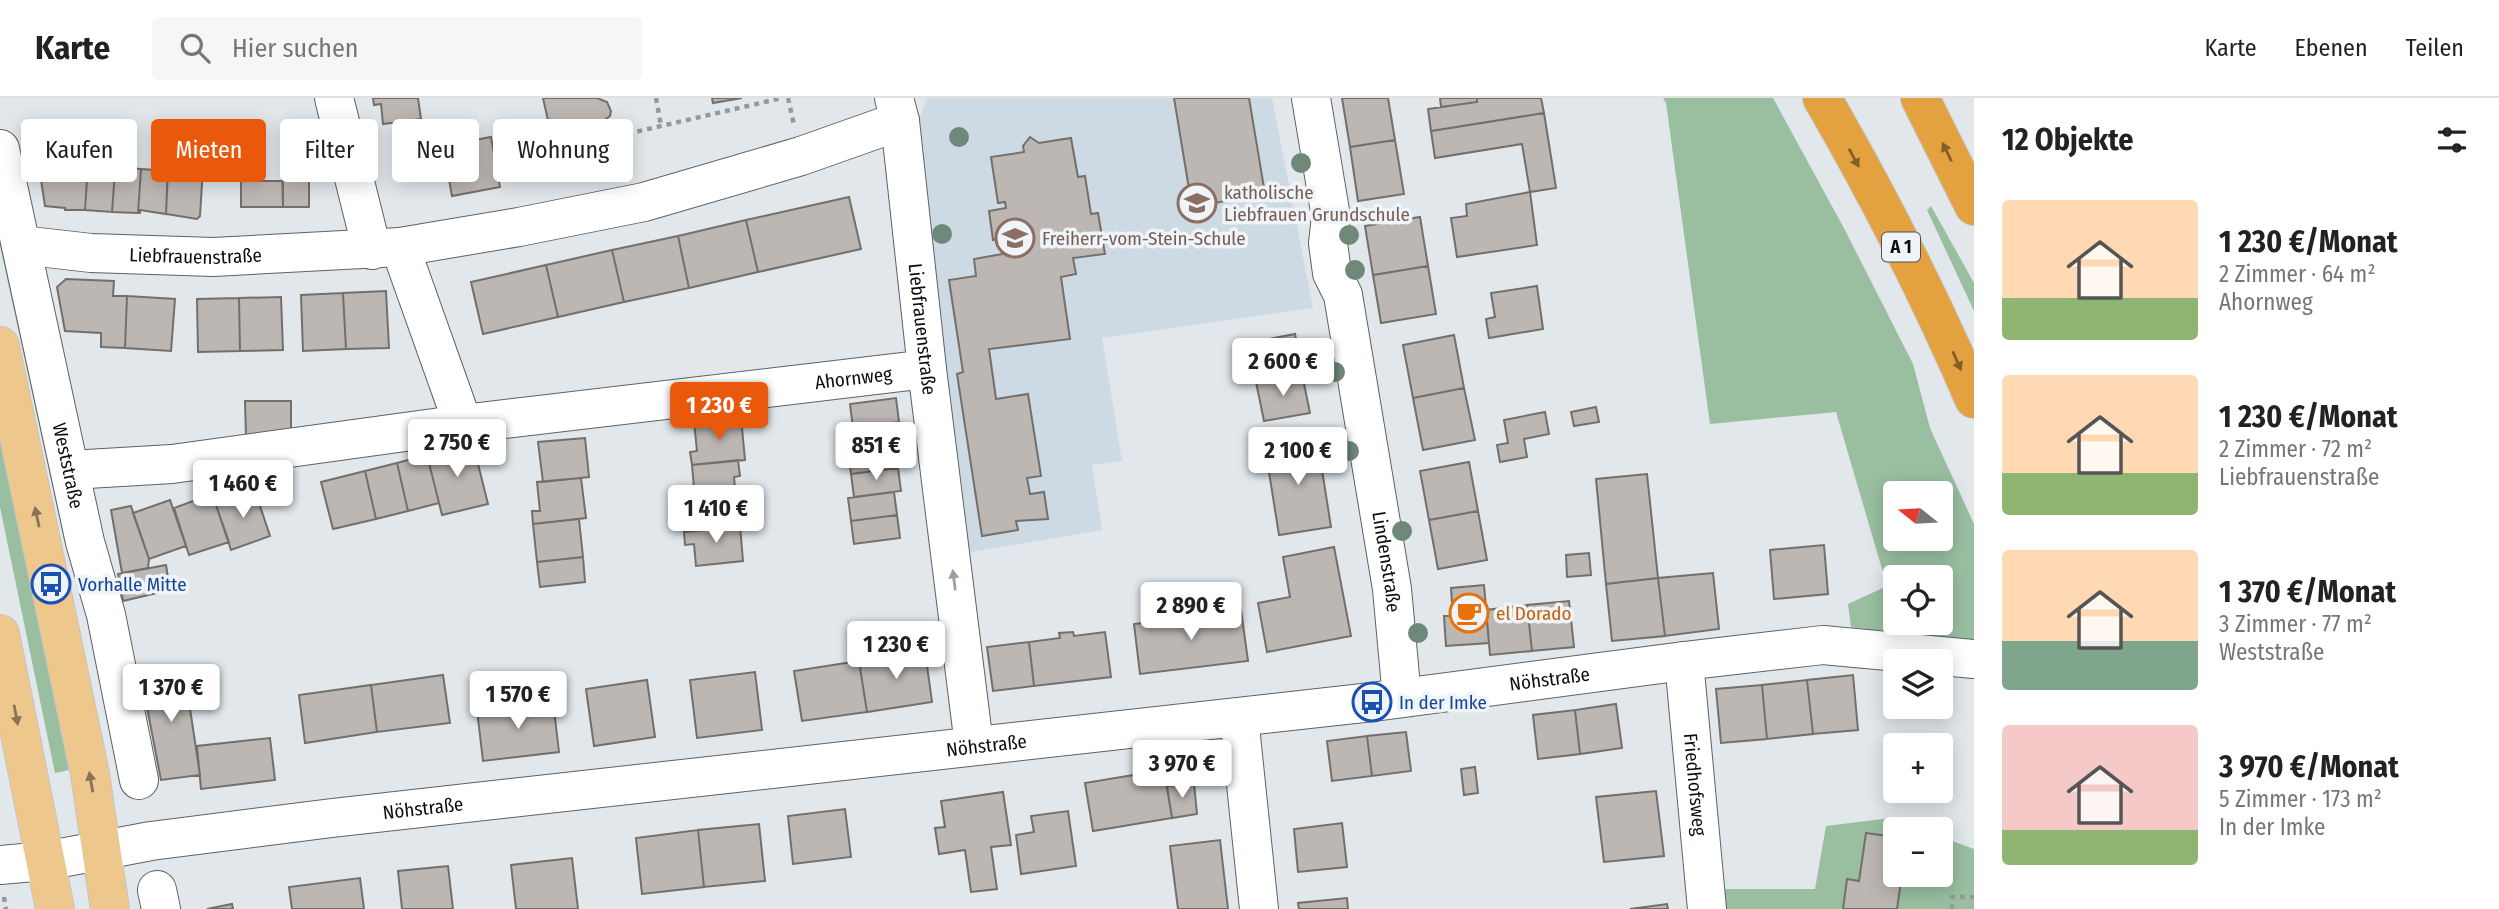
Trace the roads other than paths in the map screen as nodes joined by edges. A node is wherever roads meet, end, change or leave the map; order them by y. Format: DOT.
graph roads {
  1 [pos="334,98"];
  2 [pos="1311,98"];
  3 [pos="1822,98"];
  4 [pos="1920,98"];
  5 [pos="897,110"];
  6 [pos="0,149"];
  7 [pos="1974,206"];
  8 [pos="21,245"];
  9 [pos="386,249"];
  10 [pos="0,346"];
  11 [pos="927,369"];
  12 [pos="1974,399"];
  13 [pos="463,424"];
  14 [pos="70,470"];
  15 [pos="1,651"];
  16 [pos="1974,659"];
  17 [pos="1684,660"];
  18 [pos="1402,698"];
  19 [pos="1239,716"];
  20 [pos="974,745"];
  21 [pos="139,780"];
  22 [pos="102,849"];
  23 [pos="45,861"];
  24 [pos="0,865"];
  25 [pos="55,909"];
  26 [pos="110,909"];
  27 [pos="1259,909"];
  28 [pos="1707,909"];
  1 -- 9 [label="street"];
  2 -- 18 [label="street, Lindenstraße"];
  3 -- 12 [label="highway, A 1, one-way"];
  7 -- 4 [label="highway, one-way"];
  5 -- 9 [label="street, Liebfrauenstraße"];
  5 -- 11 [label="street, Liebfrauenstraße"];
  6 -- 8 [label="street, Weststraße"];
  8 -- 9 [label="street, Liebfrauenstraße"];
  8 -- 14 [label="street, Weststraße"];
  9 -- 13 [label="street"];
  22 -- 10 [label="main road, one-way"];
  11 -- 13 [label="street, Ahornweg"];
  20 -- 11 [label="street, Liebfrauenstraße, one-way"];
  13 -- 14 [label="street, Ahornweg"];
  14 -- 21 [label="street, Weststraße"];
  15 -- 23 [label="main road, one-way"];
  16 -- 17 [label="street, Nöhstraße"];
  17 -- 18 [label="street, Nöhstraße"];
  17 -- 28 [label="street, Friedhofsweg"];
  18 -- 19 [label="street, Nöhstraße"];
  19 -- 20 [label="street, Nöhstraße"];
  19 -- 27 [label="street"];
  20 -- 22 [label="street, Nöhstraße"];
  22 -- 23 [label="street, Nöhstraße"];
  22 -- 26 [label="main road"];
  23 -- 24 [label="street, Nöhstraße"];
  23 -- 25 [label="main road"];
}
